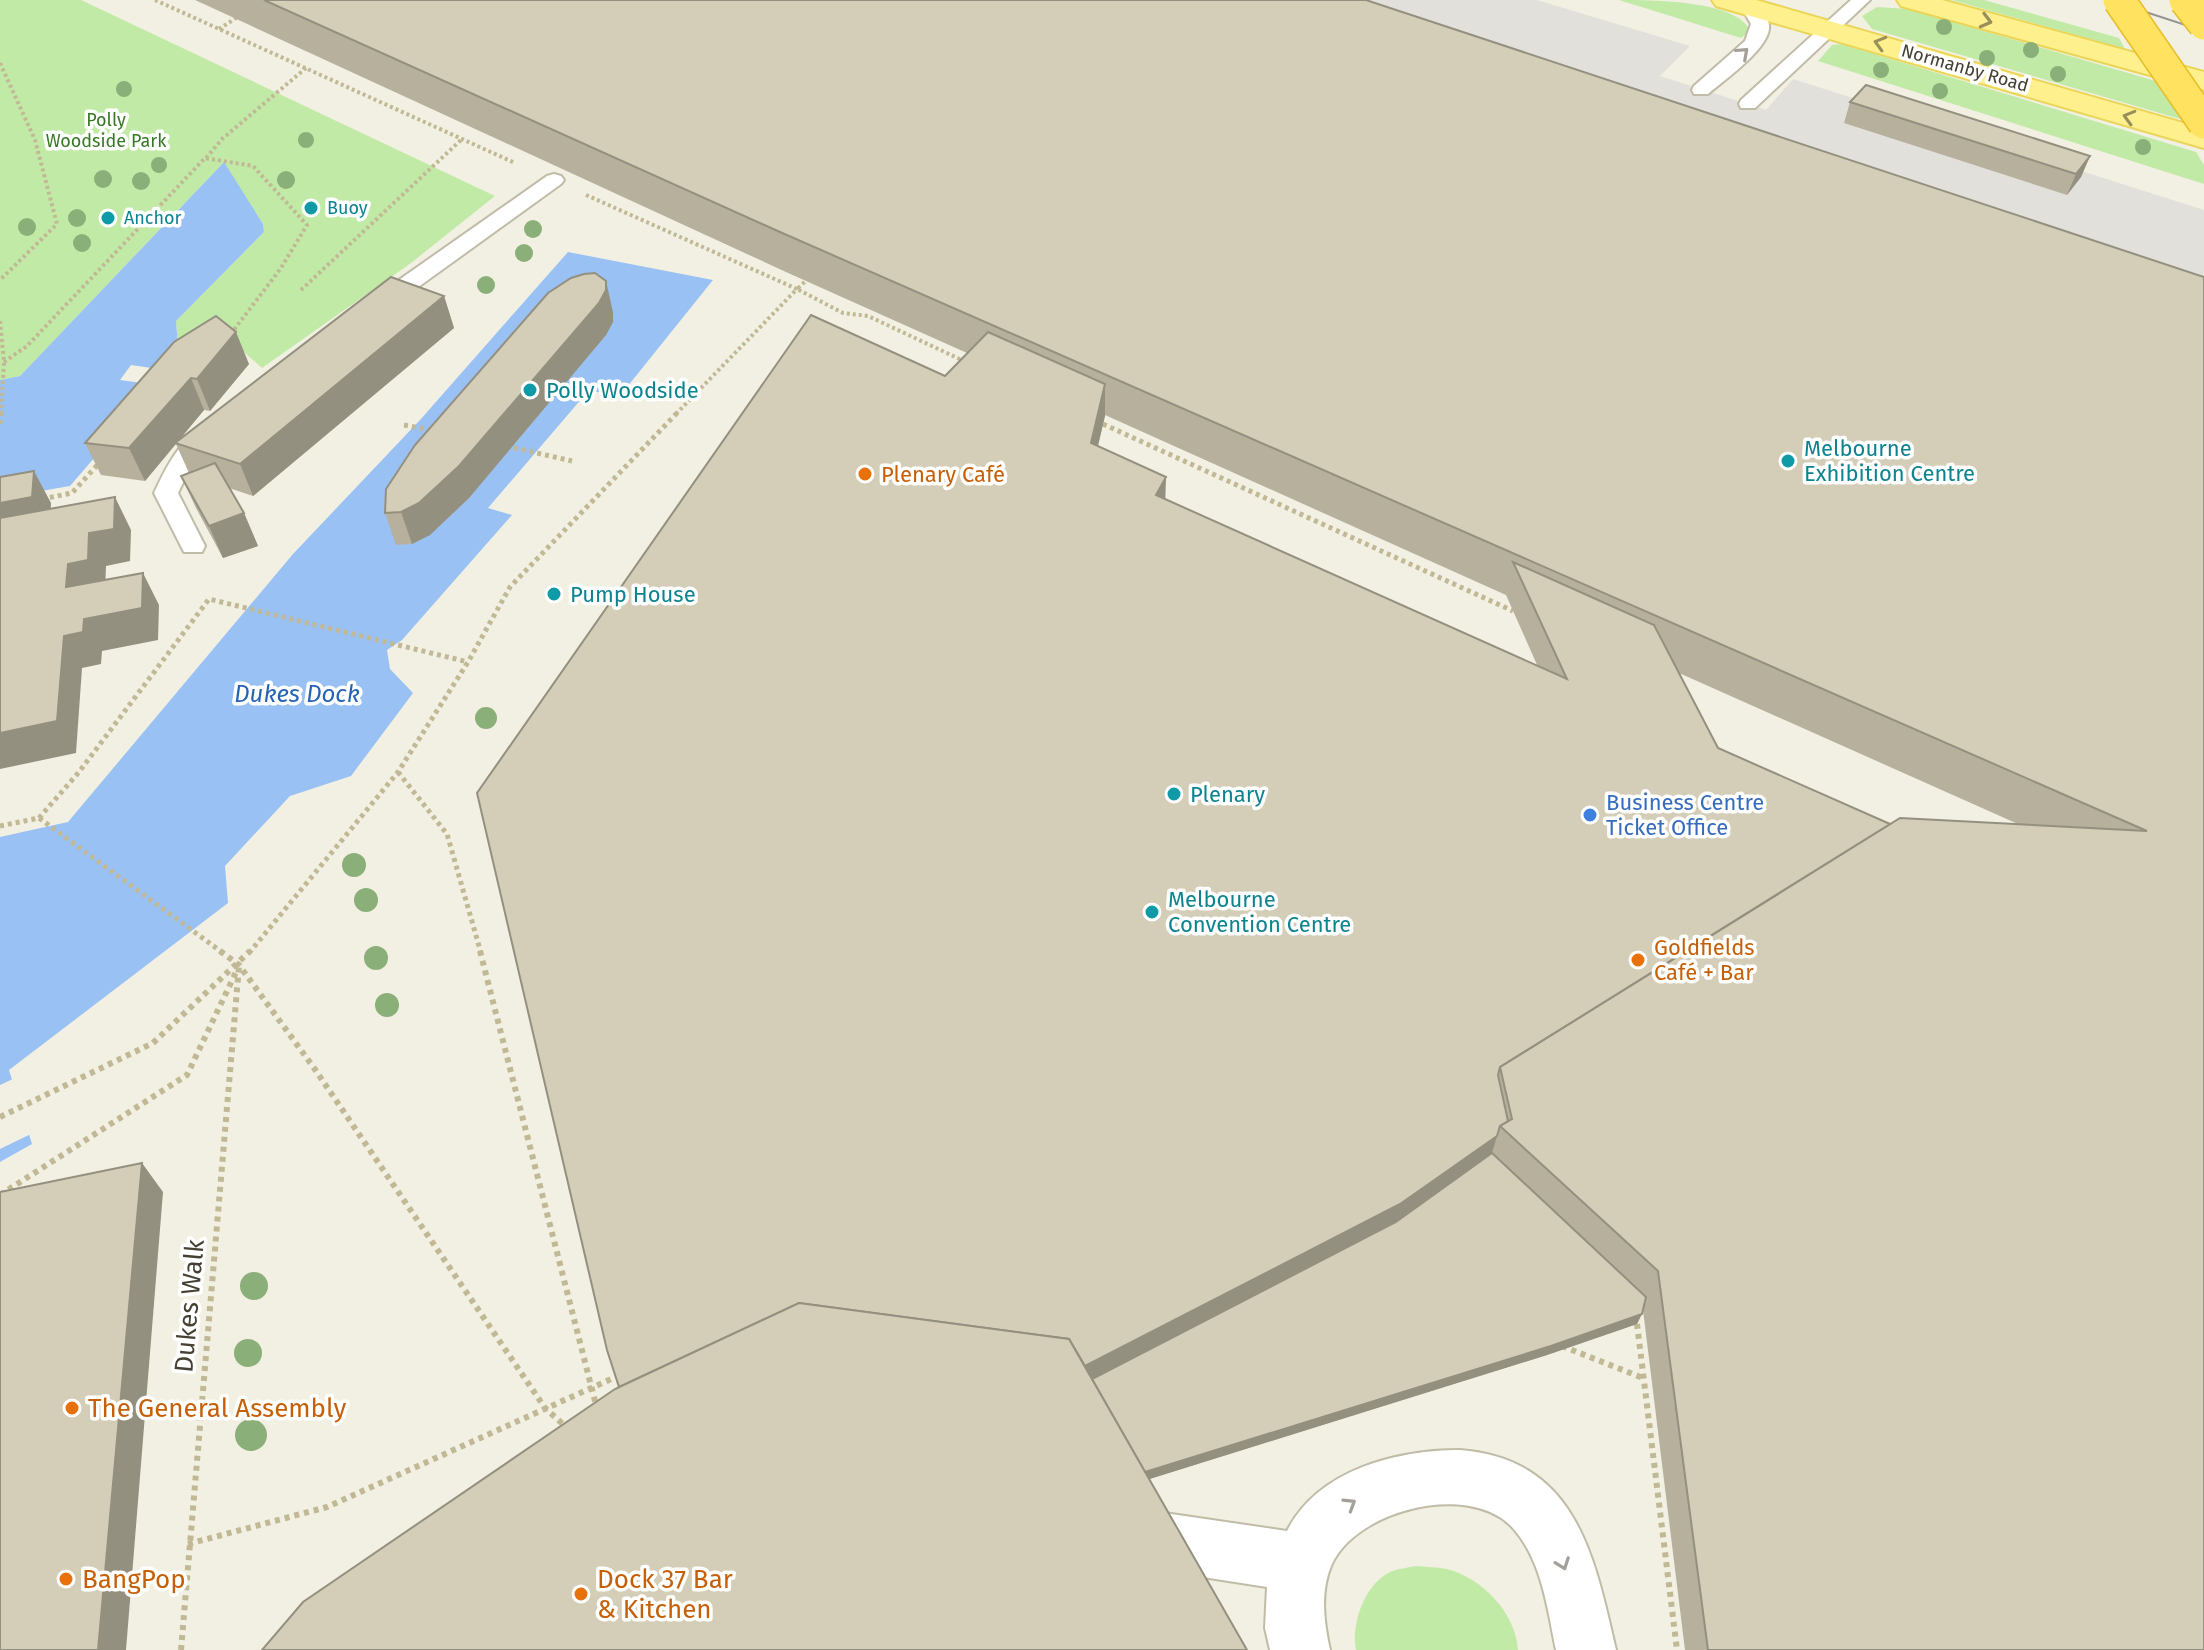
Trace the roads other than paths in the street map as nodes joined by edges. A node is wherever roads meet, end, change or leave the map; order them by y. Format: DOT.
graph roads {
  1 [pos="1861,0"];
  2 [pos="1911,0"];
  3 [pos="2119,0"];
  4 [pos="2185,0"];
  5 [pos="1738,4"];
  6 [pos="2204,24"];
  7 [pos="1830,28"];
  8 [pos="2204,81"];
  9 [pos="1701,90"];
  10 [pos="1748,104"];
  11 [pos="2204,123"];
  12 [pos="2204,139"];
  13 [pos="554,180"];
  14 [pos="363,316"];
  15 [pos="229,417"];
  16 [pos="193,546"];
  17 [pos="1151,1540"];
  18 [pos="1302,1563"];
  19 [pos="1300,1650"];
  20 [pos="1586,1650"];
  1 -- 7 [label="lane"];
  2 -- 8 [label="main road, one-way"];
  3 -- 11 [label="highway, bridge"];
  4 -- 6 [label="highway, bridge"];
  5 -- 7 [label="main road, Normanby Road"];
  9 -- 5 [label="lane, one-way"];
  7 -- 10 [label="lane"];
  12 -- 7 [label="main road, Normanby Road, one-way"];
  13 -- 14 [label="lane"];
  15 -- 16 [label="lane"];
  17 -- 18 [label="street"];
  18 -- 19 [label="street"];
  18 -- 20 [label="street, one-way"];
}
